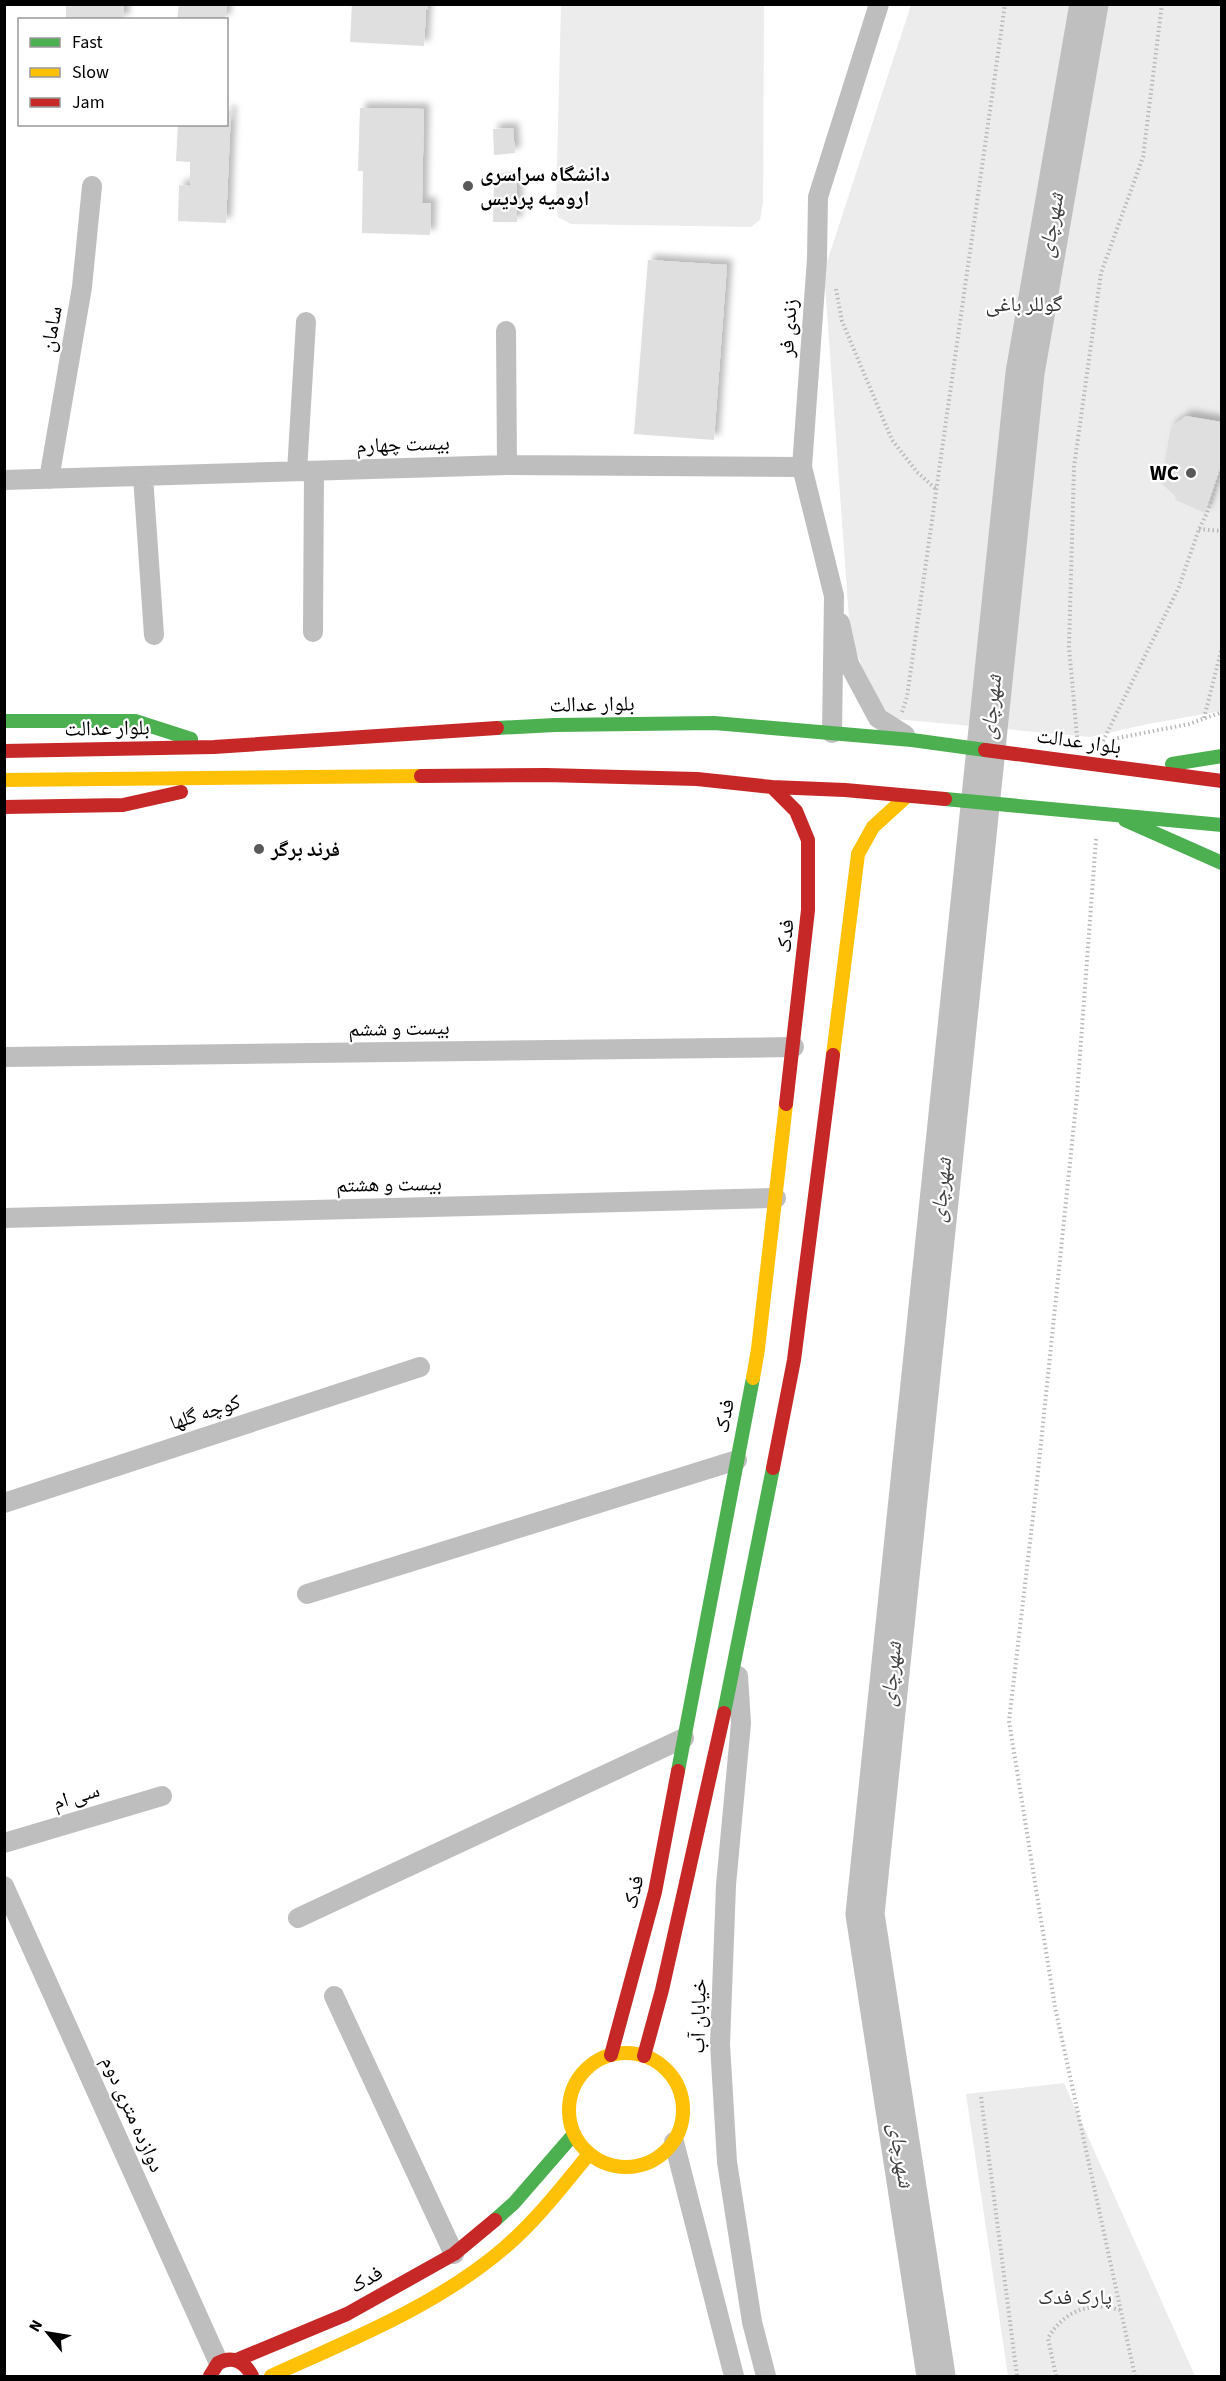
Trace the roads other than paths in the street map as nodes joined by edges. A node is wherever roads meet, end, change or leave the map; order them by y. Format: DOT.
graph roads {
  1 [pos="879,4"];
  2 [pos="92,186"];
  3 [pos="306,322"];
  4 [pos="506,331"];
  5 [pos="507,465"];
  6 [pos="802,467"];
  7 [pos="306,471"];
  8 [pos="143,476"];
  9 [pos="49,479"];
  10 [pos="4,480"];
  11 [pos="834,596"];
  12 [pos="313,632"];
  13 [pos="154,635"];
  14 [pos="4,721"];
  15 [pos="832,732"];
  16 [pos="912,740"];
  17 [pos="1221,740"];
  18 [pos="214,747"];
  19 [pos="4,751"];
  20 [pos="1221,756"];
  21 [pos="1195,761"];
  22 [pos="1133,770"];
  23 [pos="1221,771"];
  24 [pos="1178,775"];
  25 [pos="246,778"];
  26 [pos="4,780"];
  27 [pos="1221,781"];
  28 [pos="772,787"];
  29 [pos="907,796"];
  30 [pos="4,807"];
  31 [pos="1116,816"];
  32 [pos="1175,821"];
  33 [pos="1221,825"];
  34 [pos="1221,834"];
  35 [pos="1221,863"];
  36 [pos="794,1047"];
  37 [pos="4,1058"];
  38 [pos="780,1199"];
  39 [pos="4,1218"];
  40 [pos="420,1366"];
  41 [pos="737,1460"];
  42 [pos="4,1503"];
  43 [pos="307,1594"];
  44 [pos="736,1653"];
  45 [pos="684,1738"];
  46 [pos="162,1796"];
  47 [pos="4,1843"];
  48 [pos="4,1886"];
  49 [pos="298,1918"];
  50 [pos="334,1996"];
  51 [pos="611,2055"];
  52 [pos="644,2056"];
  53 [pos="574,2134"];
  54 [pos="674,2142"];
  55 [pos="589,2154"];
  56 [pos="454,2254"];
  57 [pos="239,2359"];
  58 [pos="214,2369"];
  59 [pos="252,2376"];
  60 [pos="271,2376"];
  61 [pos="734,2376"];
  62 [pos="766,2376"];
  1 -- 6 [label="street, زندی فر"];
  2 -- 9 [label="street, سامان"];
  3 -- 7 [label="street"];
  4 -- 5 [label="street"];
  5 -- 6 [label="street, بیست چهارم"];
  5 -- 7 [label="street, بیست چهارم"];
  6 -- 11 [label="street, زندی فر"];
  7 -- 8 [label="street, بیست چهارم"];
  7 -- 12 [label="street"];
  8 -- 9 [label="street, بیست چهارم"];
  8 -- 13 [label="street"];
  9 -- 10 [label="street, بیست چهارم"];
  11 -- 15 [label="street, زندی فر"];
  11 -- 16 [label="street"];
  14 -- 18 [label="street"];
  15 -- 16 [label="street, بلوار عدالت"];
  15 -- 18 [label="street, بلوار عدالت"];
  16 -- 22 [label="street, بلوار عدالت"];
  17 -- 21 [label="street"];
  18 -- 19 [label="street, بلوار عدالت"];
  20 -- 21 [label="street"];
  21 -- 22 [label="street"];
  22 -- 24 [label="street, بلوار عدالت"];
  23 -- 24 [label="street"];
  24 -- 27 [label="street"];
  25 -- 26 [label="street"];
  25 -- 28 [label="street"];
  25 -- 30 [label="street"];
  28 -- 29 [label="street"];
  28 -- 36 [label="street, فدک"];
  29 -- 31 [label="street"];
  29 -- 44 [label="street"];
  31 -- 32 [label="street"];
  31 -- 35 [label="street"];
  32 -- 33 [label="street"];
  32 -- 34 [label="street"];
  36 -- 37 [label="street, بیست و ششم"];
  36 -- 38 [label="street, فدک"];
  38 -- 39 [label="street, بیست و هشتم"];
  38 -- 41 [label="street, فدک"];
  40 -- 42 [label="street, کوچه گلها"];
  41 -- 43 [label="street"];
  41 -- 45 [label="street, فدک"];
  44 -- 52 [label="street"];
  44 -- 62 [label="street, خیابان آب"];
  45 -- 49 [label="street"];
  45 -- 51 [label="street, فدک"];
  46 -- 47 [label="street, سی ام"];
  48 -- 58 [label="street, دوازده متری دوم"];
  50 -- 56 [label="street"];
  51 -- 52 [label="street"];
  51 -- 53 [label="street"];
  52 -- 54 [label="street"];
  53 -- 55 [label="street"];
  53 -- 56 [label="street, فدک"];
  54 -- 55 [label="street"];
  54 -- 61 [label="street"];
  55 -- 60 [label="street"];
  56 -- 57 [label="street, فدک"];
  57 -- 58 [label="street, فدک"];
  57 -- 59 [label="street"];
}
